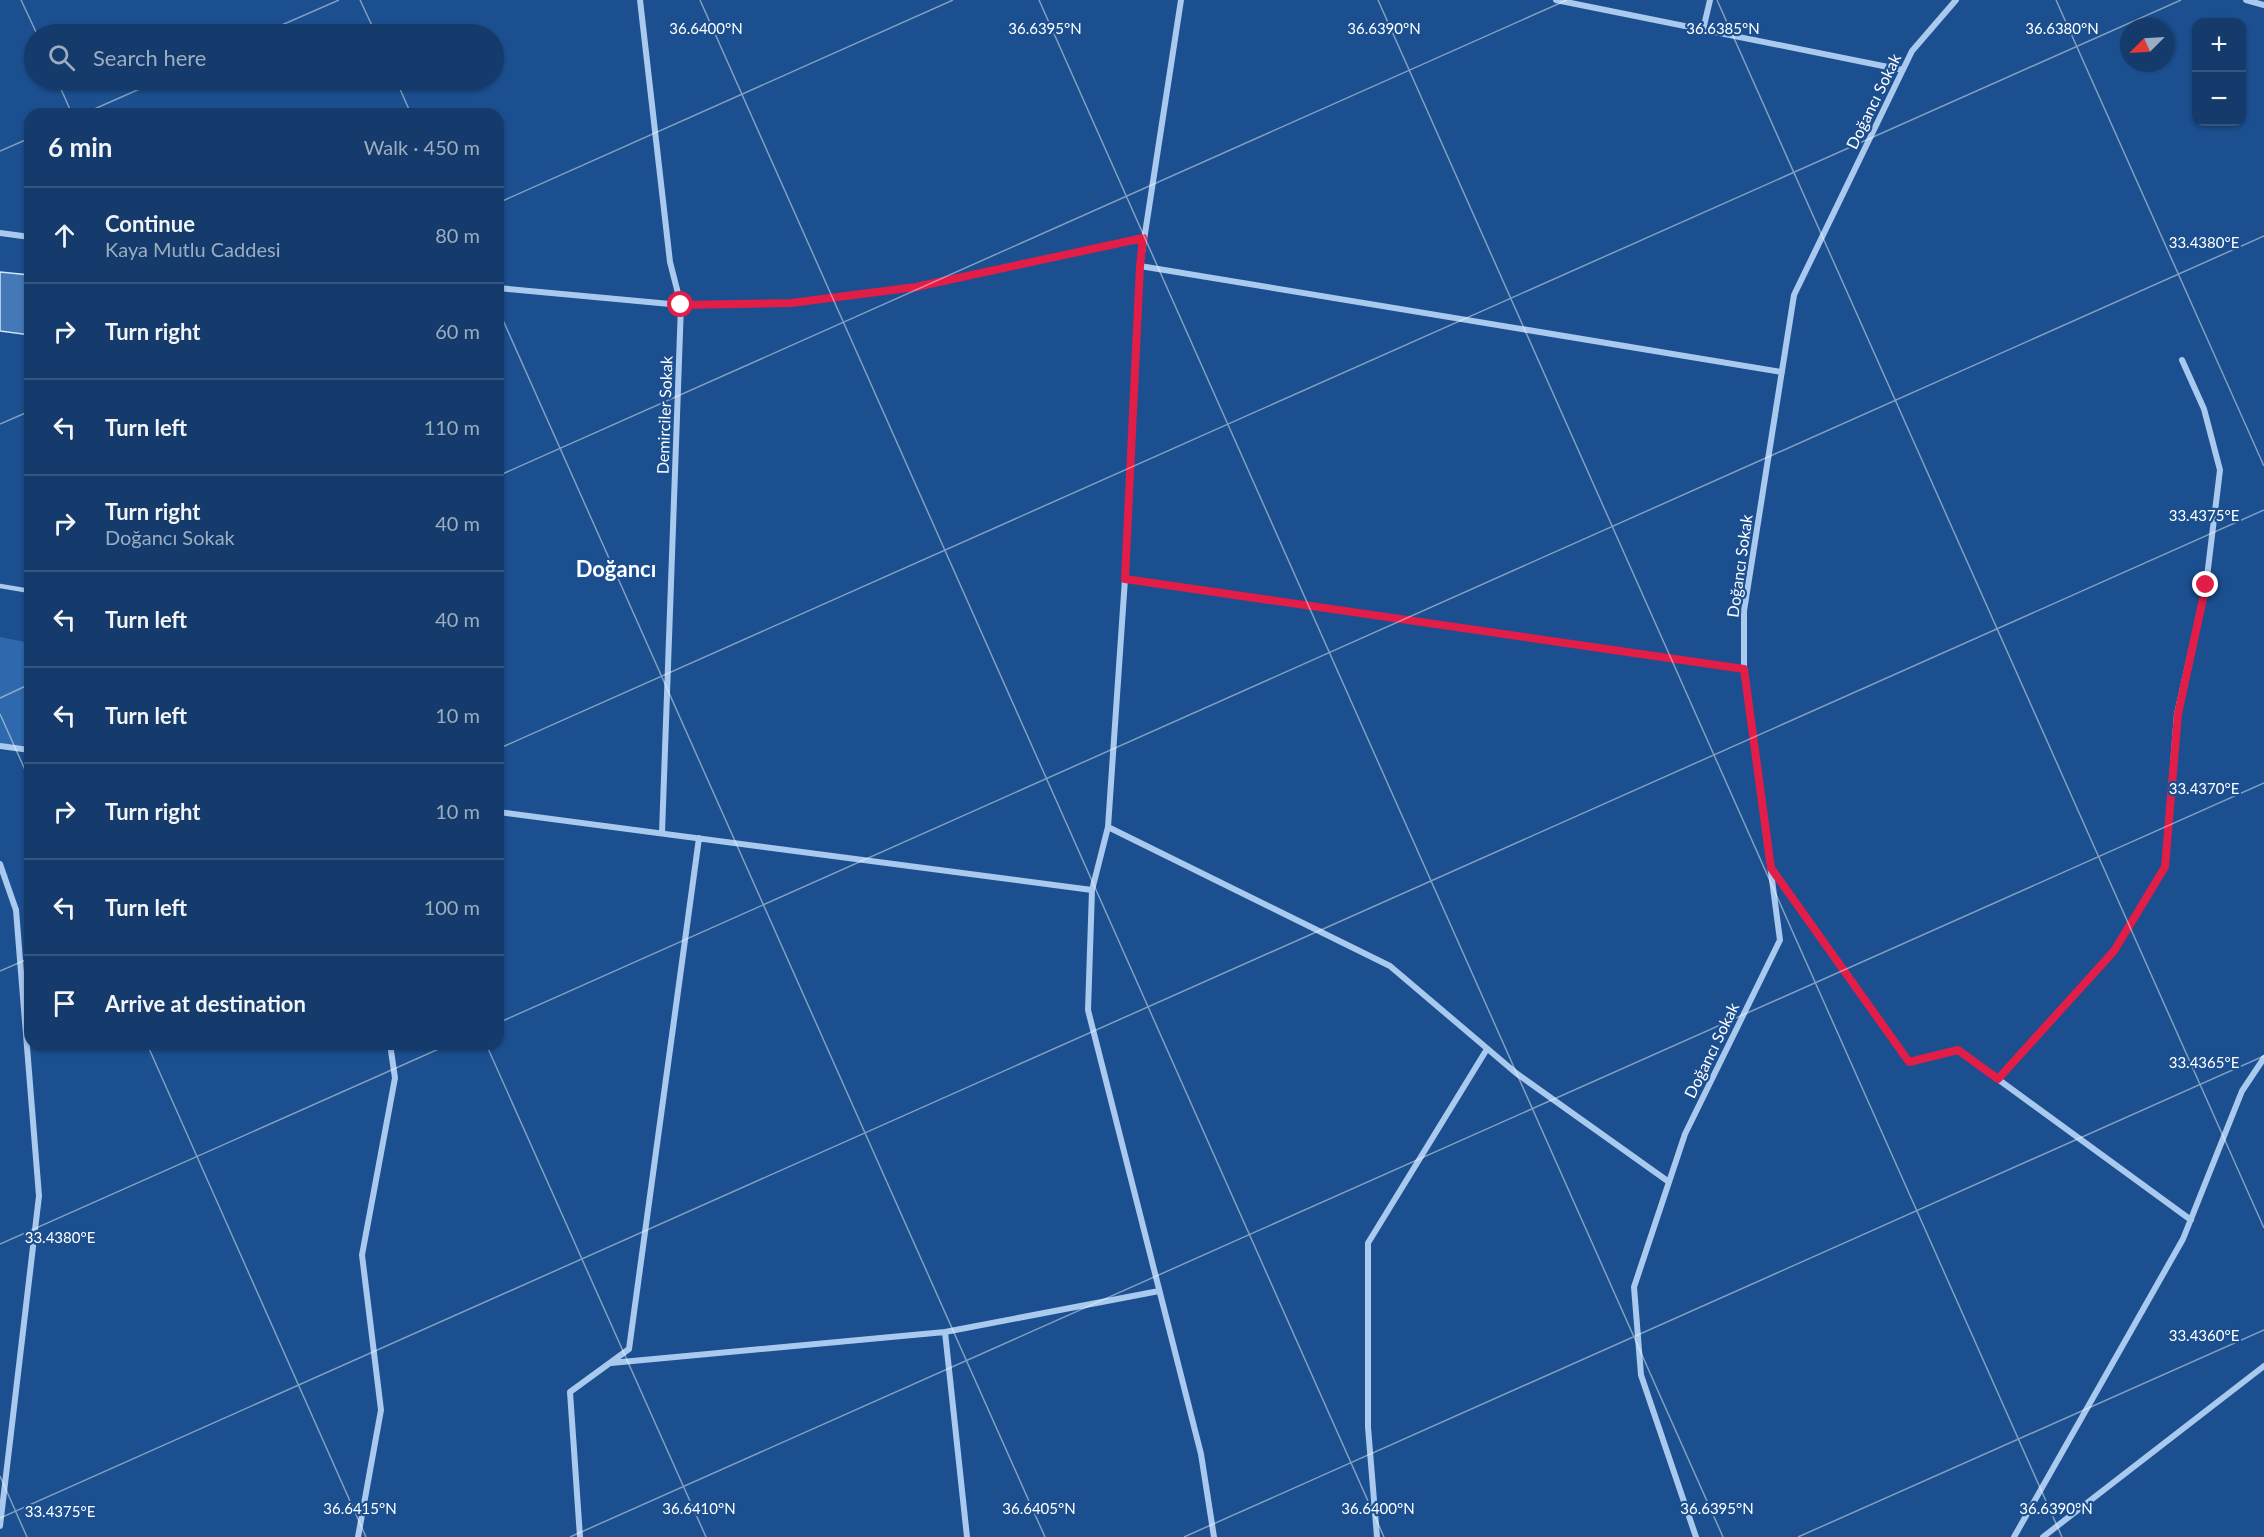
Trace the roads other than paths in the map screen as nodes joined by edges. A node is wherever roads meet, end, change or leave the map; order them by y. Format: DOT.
graph roads {
  1 [pos="640,0"];
  2 [pos="1181,0"];
  3 [pos="1556,0"];
  4 [pos="1710,0"];
  5 [pos="1956,0"];
  6 [pos="2246,0"];
  7 [pos="2264,5"];
  8 [pos="1703,30"];
  9 [pos="1902,70"];
  10 [pos="0,233"];
  11 [pos="24,236"];
  12 [pos="1143,238"];
  13 [pos="1140,266"];
  14 [pos="504,289"];
  15 [pos="681,305"];
  16 [pos="2182,360"];
  17 [pos="1782,372"];
  18 [pos="1125,579"];
  19 [pos="0,586"];
  20 [pos="24,590"];
  21 [pos="1744,669"];
  22 [pos="0,746"];
  23 [pos="24,749"];
  24 [pos="504,813"];
  25 [pos="1108,828"];
  26 [pos="662,833"];
  27 [pos="699,838"];
  28 [pos="0,864"];
  29 [pos="1771,868"];
  30 [pos="1092,890"];
  31 [pos="24,1009"];
  32 [pos="1487,1049"];
  33 [pos="27,1050"];
  34 [pos="391,1050"];
  35 [pos="2264,1058"];
  36 [pos="1998,1079"];
  37 [pos="1669,1182"];
  38 [pos="2191,1220"];
  39 [pos="1159,1291"];
  40 [pos="945,1332"];
  41 [pos="609,1364"];
  42 [pos="2264,1366"];
  43 [pos="0,1526"];
  44 [pos="358,1537"];
  45 [pos="580,1537"];
  46 [pos="967,1537"];
  47 [pos="1214,1537"];
  48 [pos="1377,1537"];
  49 [pos="1696,1537"];
  50 [pos="2014,1537"];
  51 [pos="2043,1537"];
  1 -- 15 [label="street, Demirciler Sokak"];
  2 -- 12 [label="street"];
  3 -- 8 [label="street"];
  4 -- 8 [label="street"];
  5 -- 9 [label="street, Doğancı Sokak"];
  6 -- 7 [label="street"];
  8 -- 9 [label="street"];
  9 -- 17 [label="street, Doğancı Sokak"];
  10 -- 11 [label="street"];
  12 -- 13 [label="street"];
  12 -- 15 [label="street"];
  13 -- 17 [label="street"];
  13 -- 18 [label="street"];
  14 -- 15 [label="street"];
  15 -- 26 [label="street, Demirciler Sokak"];
  16 -- 36 [label="street"];
  17 -- 21 [label="street, Doğancı Sokak"];
  18 -- 21 [label="street"];
  18 -- 25 [label="street"];
  19 -- 20 [label="lane"];
  21 -- 29 [label="street, Doğancı Sokak"];
  22 -- 23 [label="street"];
  24 -- 26 [label="street"];
  25 -- 30 [label="street"];
  25 -- 32 [label="street"];
  26 -- 27 [label="street"];
  27 -- 30 [label="street"];
  27 -- 41 [label="street"];
  28 -- 31 [label="street"];
  29 -- 36 [label="street"];
  29 -- 37 [label="street, Doğancı Sokak"];
  30 -- 39 [label="street"];
  32 -- 37 [label="street"];
  32 -- 48 [label="street"];
  33 -- 43 [label="street"];
  34 -- 44 [label="street"];
  35 -- 38 [label="street"];
  36 -- 38 [label="street"];
  37 -- 49 [label="street, Doğancı Sokak"];
  38 -- 50 [label="street"];
  39 -- 40 [label="street"];
  39 -- 47 [label="street"];
  40 -- 41 [label="street"];
  40 -- 46 [label="street"];
  41 -- 45 [label="street"];
  42 -- 51 [label="street"];
}
